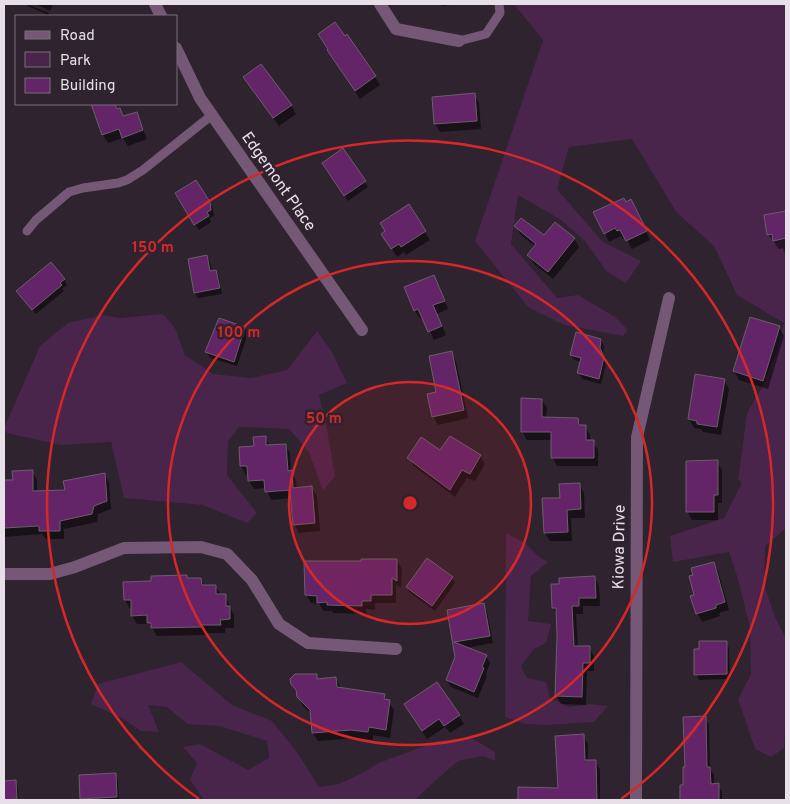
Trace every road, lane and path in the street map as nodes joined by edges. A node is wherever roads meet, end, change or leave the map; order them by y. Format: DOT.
graph roads {
  1 [pos="380,4"];
  2 [pos="499,4"];
  3 [pos="459,40"];
  4 [pos="178,52"];
  5 [pos="212,115"];
  6 [pos="28,232"];
  7 [pos="669,298"];
  8 [pos="362,330"];
  9 [pos="4,574"];
  10 [pos="396,649"];
  11 [pos="636,800"];
  1 -- 3 [label="street"];
  2 -- 3 [label="lane"];
  4 -- 5 [label="street, Edgemont Place"];
  5 -- 6 [label="lane"];
  5 -- 8 [label="street, Edgemont Place"];
  7 -- 11 [label="street, Kiowa Drive"];
  9 -- 10 [label="street"];
}
